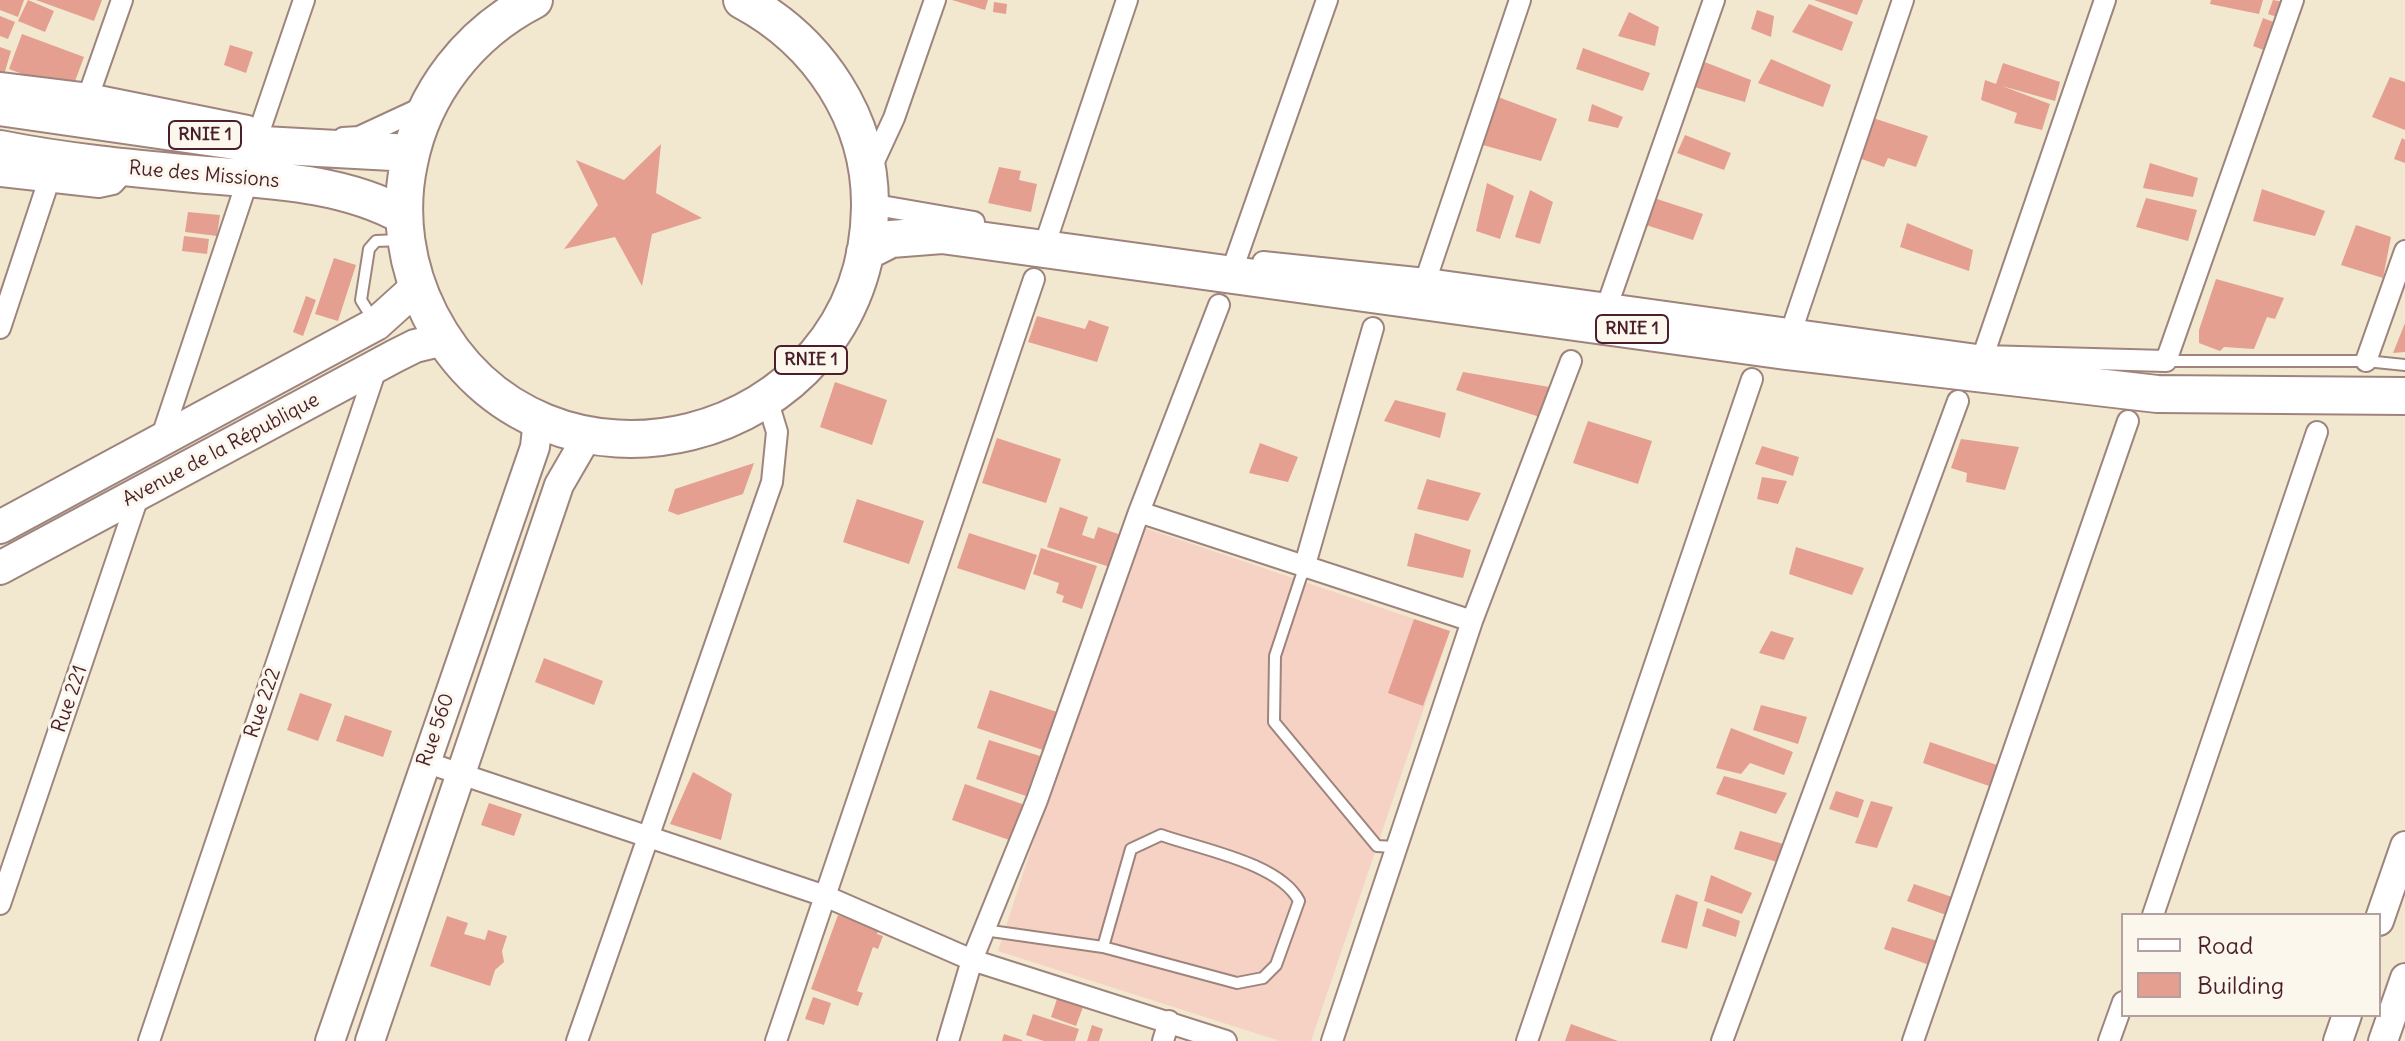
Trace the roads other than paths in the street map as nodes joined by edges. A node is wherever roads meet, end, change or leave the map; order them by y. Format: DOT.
graph roads {
  1 [pos="122,0"];
  2 [pos="304,0"];
  3 [pos="742,0"];
  4 [pos="935,0"];
  5 [pos="1127,0"];
  6 [pos="1327,0"];
  7 [pos="1520,0"];
  8 [pos="1714,0"];
  9 [pos="1903,0"];
  10 [pos="2105,0"];
  11 [pos="2293,0"];
  12 [pos="522,3"];
  13 [pos="0,83"];
  14 [pos="89,94"];
  15 [pos="428,105"];
  16 [pos="0,107"];
  17 [pos="260,129"];
  18 [pos="0,149"];
  19 [pos="411,153"];
  20 [pos="128,168"];
  21 [pos="0,176"];
  22 [pos="248,179"];
  23 [pos="49,180"];
  24 [pos="869,189"];
  25 [pos="405,228"];
  26 [pos="1048,235"];
  27 [pos="2405,251"];
  28 [pos="865,252"];
  29 [pos="1236,259"];
  30 [pos="1034,279"];
  31 [pos="1426,279"];
  32 [pos="417,287"];
  33 [pos="1219,305"];
  34 [pos="1607,306"];
  35 [pos="376,324"];
  36 [pos="0,328"];
  37 [pos="1373,328"];
  38 [pos="1792,329"];
  39 [pos="444,339"];
  40 [pos="1983,356"];
  41 [pos="1571,361"];
  42 [pos="2166,361"];
  43 [pos="2366,361"];
  44 [pos="2405,365"];
  45 [pos="377,366"];
  46 [pos="1752,379"];
  47 [pos="2405,396"];
  48 [pos="767,399"];
  49 [pos="1958,401"];
  50 [pos="538,419"];
  51 [pos="2128,421"];
  52 [pos="2317,432"];
  53 [pos="588,435"];
  54 [pos="160,442"];
  55 [pos="139,494"];
  56 [pos="1139,512"];
  57 [pos="0,527"];
  58 [pos="0,568"];
  59 [pos="1304,568"];
  60 [pos="1472,621"];
  61 [pos="425,762"];
  62 [pos="462,775"];
  63 [pos="647,837"];
  64 [pos="2405,846"];
  65 [pos="1395,847"];
  66 [pos="825,896"];
  67 [pos="0,904"];
  68 [pos="2154,913"];
  69 [pos="2381,915"];
  70 [pos="984,930"];
  71 [pos="1103,947"];
  72 [pos="972,960"];
  73 [pos="2405,978"];
  74 [pos="2121,1008"];
  75 [pos="2346,1017"];
  76 [pos="1166,1031"];
  77 [pos="149,1041"];
  78 [pos="330,1041"];
  79 [pos="370,1041"];
  80 [pos="577,1041"];
  81 [pos="776,1041"];
  82 [pos="948,1041"];
  83 [pos="1226,1041"];
  84 [pos="1332,1041"];
  85 [pos="1527,1041"];
  86 [pos="1722,1041"];
  87 [pos="1913,1041"];
  88 [pos="2109,1041"];
  89 [pos="2338,1041"];
  90 [pos="2383,1041"];
  1 -- 14 [label="street"];
  2 -- 17 [label="street"];
  3 -- 24 [label="highway, RNIE 1"];
  4 -- 24 [label="street"];
  5 -- 26 [label="street"];
  6 -- 29 [label="street"];
  7 -- 31 [label="street"];
  8 -- 34 [label="street"];
  9 -- 38 [label="street"];
  10 -- 40 [label="street"];
  11 -- 42 [label="street"];
  12 -- 15 [label="highway, RNIE 1"];
  13 -- 14 [label="street"];
  14 -- 17 [label="street"];
  15 -- 17 [label="street"];
  15 -- 19 [label="highway, RNIE 1"];
  16 -- 19 [label="highway, Rue des Missions / RNIE 1"];
  18 -- 20 [label="highway, Rue des Missions / RNIE 1"];
  19 -- 25 [label="highway, RNIE 1"];
  20 -- 22 [label="highway, Rue des Missions / RNIE 1"];
  20 -- 23 [label="street"];
  21 -- 23 [label="street"];
  22 -- 25 [label="highway, Rue des Missions / RNIE 1"];
  22 -- 54 [label="street"];
  23 -- 36 [label="street"];
  24 -- 26 [label="street"];
  24 -- 28 [label="highway, RNIE 1"];
  25 -- 32 [label="highway, RNIE 1"];
  25 -- 35 [label="lane"];
  26 -- 29 [label="street"];
  27 -- 43 [label="street"];
  28 -- 47 [label="highway, RNIE 1"];
  28 -- 48 [label="highway, RNIE 1"];
  29 -- 31 [label="street"];
  30 -- 66 [label="street"];
  31 -- 34 [label="street"];
  32 -- 35 [label="main road, Avenue de la République"];
  32 -- 39 [label="highway, RNIE 1"];
  33 -- 56 [label="street"];
  34 -- 38 [label="street"];
  35 -- 54 [label="main road, Avenue de la République"];
  37 -- 59 [label="street"];
  38 -- 40 [label="street"];
  39 -- 45 [label="main road, Avenue de la République"];
  39 -- 50 [label="highway, RNIE 1"];
  40 -- 42 [label="street"];
  41 -- 60 [label="street"];
  42 -- 43 [label="lane"];
  43 -- 44 [label="lane"];
  45 -- 55 [label="main road, Avenue de la République"];
  45 -- 77 [label="street, Rue 222"];
  46 -- 85 [label="street"];
  48 -- 53 [label="highway, RNIE 1"];
  48 -- 63 [label="street"];
  49 -- 86 [label="street"];
  50 -- 53 [label="highway, RNIE 1"];
  50 -- 61 [label="main road, Rue 560"];
  51 -- 87 [label="street"];
  52 -- 68 [label="street"];
  53 -- 62 [label="main road, Rue 560"];
  54 -- 57 [label="main road, Avenue de la République"];
  55 -- 58 [label="main road, Avenue de la République"];
  55 -- 67 [label="street, Rue 221"];
  56 -- 59 [label="street"];
  56 -- 70 [label="street"];
  59 -- 60 [label="street"];
  59 -- 65 [label="lane"];
  60 -- 65 [label="street"];
  61 -- 62 [label="street"];
  61 -- 78 [label="main road, Rue 560"];
  62 -- 63 [label="street"];
  62 -- 79 [label="main road, Rue 560"];
  63 -- 66 [label="street"];
  63 -- 80 [label="street"];
  64 -- 69 [label="main road"];
  65 -- 84 [label="street"];
  66 -- 72 [label="street"];
  66 -- 81 [label="street"];
  70 -- 71 [label="lane"];
  70 -- 72 [label="street"];
  71 -- 71 [label="lane"];
  72 -- 76 [label="street"];
  72 -- 82 [label="street"];
  73 -- 90 [label="main road"];
  74 -- 88 [label="street"];
  75 -- 89 [label="main road"];
  76 -- 83 [label="street"];
}
